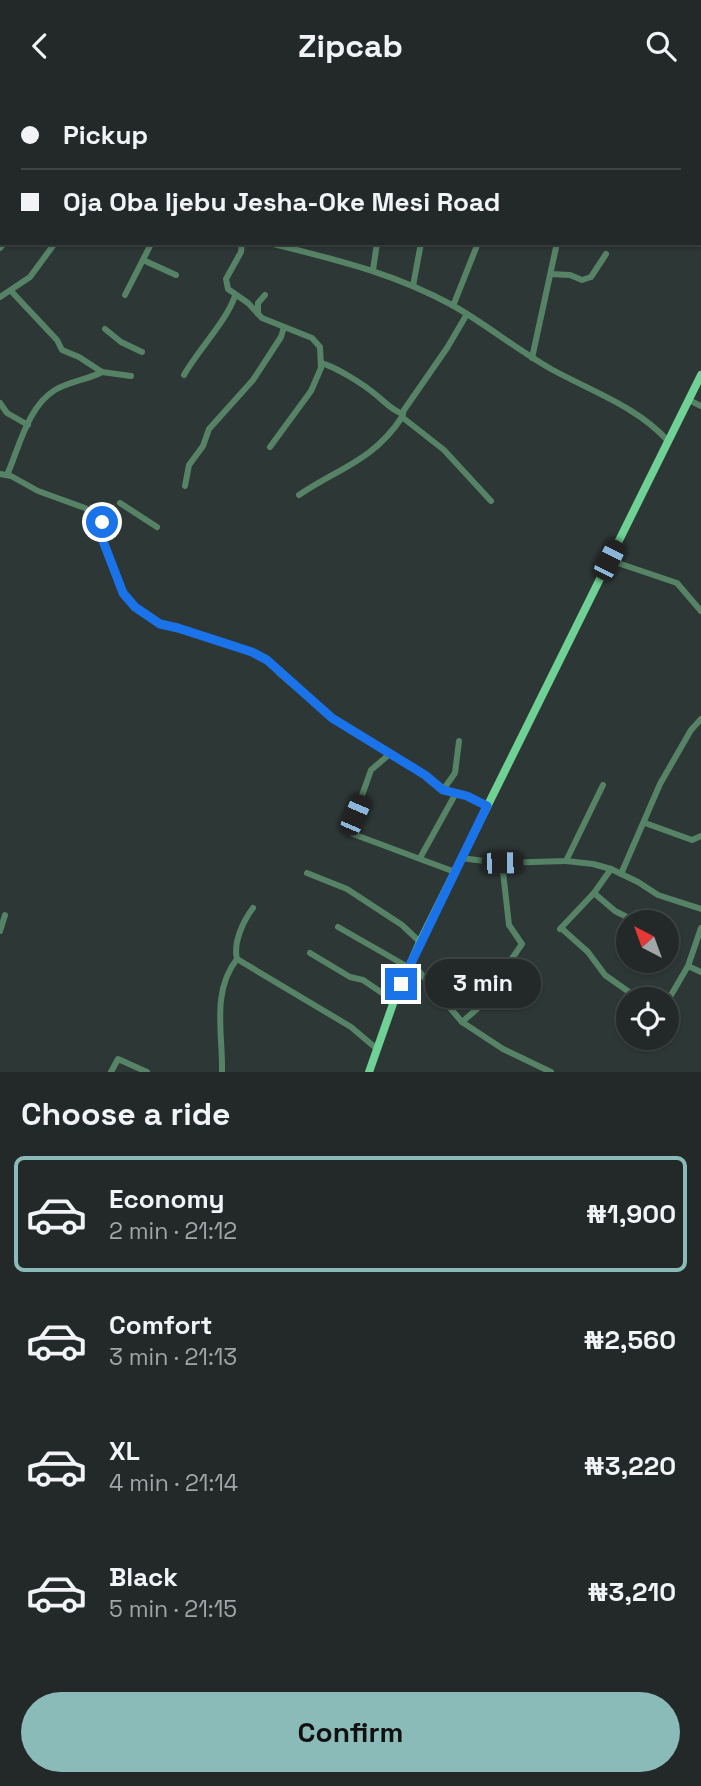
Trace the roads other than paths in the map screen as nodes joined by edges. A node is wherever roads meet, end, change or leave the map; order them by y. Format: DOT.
graph roads {
  1 [pos="54,245"];
  2 [pos="150,245"];
  3 [pos="242,245"];
  4 [pos="278,245"];
  5 [pos="377,245"];
  6 [pos="421,245"];
  7 [pos="477,245"];
  8 [pos="556,245"];
  9 [pos="606,254"];
  10 [pos="143,260"];
  11 [pos="373,269"];
  12 [pos="551,274"];
  13 [pos="176,275"];
  14 [pos="413,286"];
  15 [pos="11,291"];
  16 [pos="125,295"];
  17 [pos="265,295"];
  18 [pos="235,296"];
  19 [pos="0,297"];
  20 [pos="248,303"];
  21 [pos="258,303"];
  22 [pos="453,306"];
  23 [pos="258,314"];
  24 [pos="467,314"];
  25 [pos="284,327"];
  26 [pos="105,329"];
  27 [pos="142,352"];
  28 [pos="532,358"];
  29 [pos="321,363"];
  30 [pos="102,372"];
  31 [pos="184,375"];
  32 [pos="701,375"];
  33 [pos="131,376"];
  34 [pos="688,400"];
  35 [pos="0,403"];
  36 [pos="701,406"];
  37 [pos="4,414"];
  38 [pos="403,415"];
  39 [pos="28,425"];
  40 [pos="668,441"];
  41 [pos="270,447"];
  42 [pos="3,475"];
  43 [pos="185,486"];
  44 [pos="299,495"];
  45 [pos="491,501"];
  46 [pos="120,503"];
  47 [pos="157,527"];
  48 [pos="609,560"];
  49 [pos="701,611"];
  50 [pos="701,719"];
  51 [pos="459,741"];
  52 [pos="391,754"];
  53 [pos="603,785"];
  54 [pos="443,790"];
  55 [pos="456,793"];
  56 [pos="487,806"];
  57 [pos="645,823"];
  58 [pos="701,836"];
  59 [pos="420,858"];
  60 [pos="462,858"];
  61 [pos="566,862"];
  62 [pos="502,863"];
  63 [pos="611,869"];
  64 [pos="455,872"];
  65 [pos="307,873"];
  66 [pos="621,874"];
  67 [pos="594,893"];
  68 [pos="253,908"];
  69 [pos="701,909"];
  70 [pos="616,912"];
  71 [pos="5,915"];
  72 [pos="338,927"];
  73 [pos="701,928"];
  74 [pos="0,931"];
  75 [pos="420,942"];
  76 [pos="310,953"];
  77 [pos="237,959"];
  78 [pos="410,965"];
  79 [pos="688,966"];
  80 [pos="701,972"];
  81 [pos="622,987"];
  82 [pos="676,987"];
  83 [pos="394,1001"];
  84 [pos="462,1022"];
  85 [pos="377,1049"];
  86 [pos="111,1072"];
  87 [pos="147,1072"];
  88 [pos="222,1072"];
  89 [pos="369,1072"];
  90 [pos="551,1072"];
  1 -- 15 [label="street"];
  2 -- 10 [label="street"];
  3 -- 18 [label="street"];
  4 -- 11 [label="street"];
  5 -- 11 [label="street"];
  6 -- 14 [label="street"];
  7 -- 22 [label="street"];
  8 -- 12 [label="street"];
  9 -- 12 [label="street"];
  10 -- 13 [label="street"];
  10 -- 16 [label="street"];
  11 -- 14 [label="street"];
  12 -- 28 [label="street"];
  14 -- 22 [label="street"];
  15 -- 19 [label="street"];
  15 -- 30 [label="street"];
  17 -- 21 [label="street"];
  18 -- 20 [label="street"];
  18 -- 31 [label="street"];
  20 -- 21 [label="street"];
  20 -- 23 [label="street"];
  21 -- 23 [label="street"];
  22 -- 24 [label="street"];
  23 -- 25 [label="street"];
  24 -- 28 [label="street"];
  24 -- 38 [label="street"];
  25 -- 29 [label="street"];
  25 -- 43 [label="street"];
  26 -- 27 [label="street"];
  28 -- 40 [label="street"];
  29 -- 38 [label="street"];
  29 -- 41 [label="street"];
  30 -- 33 [label="street"];
  30 -- 39 [label="street"];
  32 -- 34 [label="main road"];
  34 -- 36 [label="street"];
  34 -- 40 [label="main road"];
  35 -- 37 [label="street"];
  37 -- 39 [label="street"];
  38 -- 44 [label="street"];
  38 -- 45 [label="street"];
  39 -- 42 [label="street"];
  40 -- 48 [label="main road"];
  42 -- 52 [label="street"];
  46 -- 47 [label="street"];
  48 -- 49 [label="street"];
  48 -- 56 [label="main road"];
  50 -- 57 [label="street"];
  51 -- 54 [label="street"];
  52 -- 54 [label="street"];
  52 -- 59 [label="street"];
  53 -- 61 [label="street"];
  54 -- 55 [label="street"];
  55 -- 56 [label="street"];
  55 -- 59 [label="street"];
  56 -- 60 [label="main road"];
  57 -- 58 [label="street"];
  57 -- 66 [label="street"];
  59 -- 64 [label="street"];
  60 -- 62 [label="street"];
  60 -- 64 [label="main road"];
  61 -- 62 [label="street"];
  61 -- 63 [label="street"];
  62 -- 84 [label="street"];
  63 -- 66 [label="street"];
  63 -- 67 [label="street"];
  64 -- 75 [label="main road"];
  65 -- 75 [label="street"];
  66 -- 69 [label="street"];
  67 -- 70 [label="street"];
  67 -- 81 [label="street"];
  68 -- 77 [label="street"];
  71 -- 74 [label="street"];
  72 -- 78 [label="street"];
  73 -- 79 [label="street"];
  75 -- 78 [label="main road"];
  76 -- 83 [label="street"];
  77 -- 85 [label="street"];
  77 -- 88 [label="street"];
  78 -- 83 [label="main road"];
  78 -- 84 [label="street"];
  79 -- 80 [label="street"];
  79 -- 82 [label="street"];
  83 -- 85 [label="main road"];
  84 -- 90 [label="street"];
  85 -- 89 [label="main road"];
  86 -- 87 [label="street"];
}
